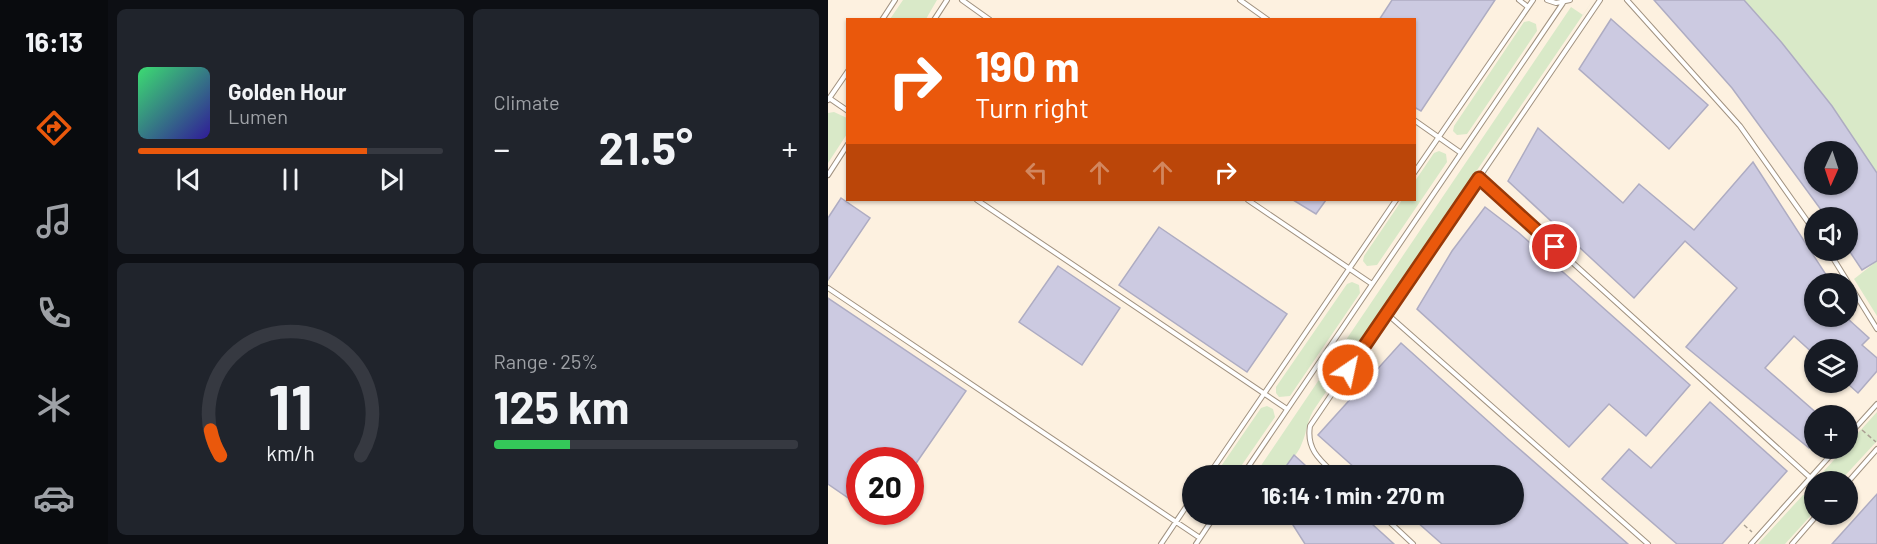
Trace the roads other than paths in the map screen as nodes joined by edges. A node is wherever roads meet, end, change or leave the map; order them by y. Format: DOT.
graph roads {
  1 [pos="895,0"];
  2 [pos="947,0"];
  3 [pos="962,0"];
  4 [pos="1240,0"];
  5 [pos="1519,0"];
  6 [pos="1533,0"];
  7 [pos="1547,0"];
  8 [pos="1570,0"];
  9 [pos="1600,0"];
  10 [pos="1627,0"];
  11 [pos="1563,3"];
  12 [pos="1528,7"];
  13 [pos="883,18"];
  14 [pos="934,18"];
  15 [pos="987,18"];
  16 [pos="1265,18"];
  17 [pos="846,74"];
  18 [pos="829,99"];
  19 [pos="846,110"];
  20 [pos="1416,121"];
  21 [pos="1439,137"];
  22 [pos="846,147"];
  23 [pos="1461,153"];
  24 [pos="1416,170"];
  25 [pos="828,175"];
  26 [pos="1479,178"];
  27 [pos="978,201"];
  28 [pos="1249,201"];
  29 [pos="1395,201"];
  30 [pos="1804,216"];
  31 [pos="1835,261"];
  32 [pos="1348,270"];
  33 [pos="1372,284"];
  34 [pos="828,288"];
  35 [pos="1386,313"];
  36 [pos="1877,329"];
  37 [pos="1263,395"];
  38 [pos="1877,404"];
  39 [pos="1287,409"];
  40 [pos="1858,425"];
  41 [pos="1877,450"];
  42 [pos="1827,459"];
  43 [pos="1215,465"];
  44 [pos="1249,465"];
  45 [pos="1325,465"];
  46 [pos="1817,471"];
  47 [pos="1858,471"];
  48 [pos="1804,472"];
  49 [pos="1804,486"];
  50 [pos="1182,512"];
  51 [pos="1176,521"];
  52 [pos="1209,525"];
  53 [pos="1393,525"];
  54 [pos="1808,525"];
  55 [pos="1200,538"];
  56 [pos="1161,544"];
  57 [pos="1196,544"];
  58 [pos="1413,544"];
  59 [pos="1648,544"];
  60 [pos="1751,544"];
  61 [pos="1792,544"];
  1 -- 13 [label="lane"];
  2 -- 14 [label="lane"];
  3 -- 15 [label="lane"];
  4 -- 16 [label="lane"];
  5 -- 12 [label="lane"];
  6 -- 12 [label="lane"];
  7 -- 11 [label="lane"];
  8 -- 11 [label="lane"];
  9 -- 26 [label="lane"];
  10 -- 30 [label="lane"];
  11 -- 23 [label="lane"];
  12 -- 21 [label="lane"];
  17 -- 18 [label="lane"];
  18 -- 19 [label="lane"];
  20 -- 21 [label="lane"];
  21 -- 23 [label="lane"];
  21 -- 24 [label="lane"];
  22 -- 25 [label="lane"];
  23 -- 33 [label="lane"];
  26 -- 35 [label="lane"];
  26 -- 48 [label="lane"];
  27 -- 37 [label="lane"];
  28 -- 32 [label="lane"];
  29 -- 32 [label="lane"];
  31 -- 36 [label="lane"];
  32 -- 33 [label="lane"];
  32 -- 37 [label="lane"];
  33 -- 39 [label="lane"];
  34 -- 51 [label="lane"];
  35 -- 45 [label="lane"];
  35 -- 59 [label="lane"];
  37 -- 39 [label="lane"];
  37 -- 43 [label="lane"];
  38 -- 40 [label="lane"];
  39 -- 44 [label="lane"];
  41 -- 47 [label="lane"];
  42 -- 46 [label="lane"];
  49 -- 60 [label="lane"];
  50 -- 51 [label="lane"];
  51 -- 55 [label="lane"];
  51 -- 56 [label="lane"];
  52 -- 55 [label="lane"];
  53 -- 58 [label="lane"];
  54 -- 61 [label="lane"];
  55 -- 57 [label="lane"];
}
